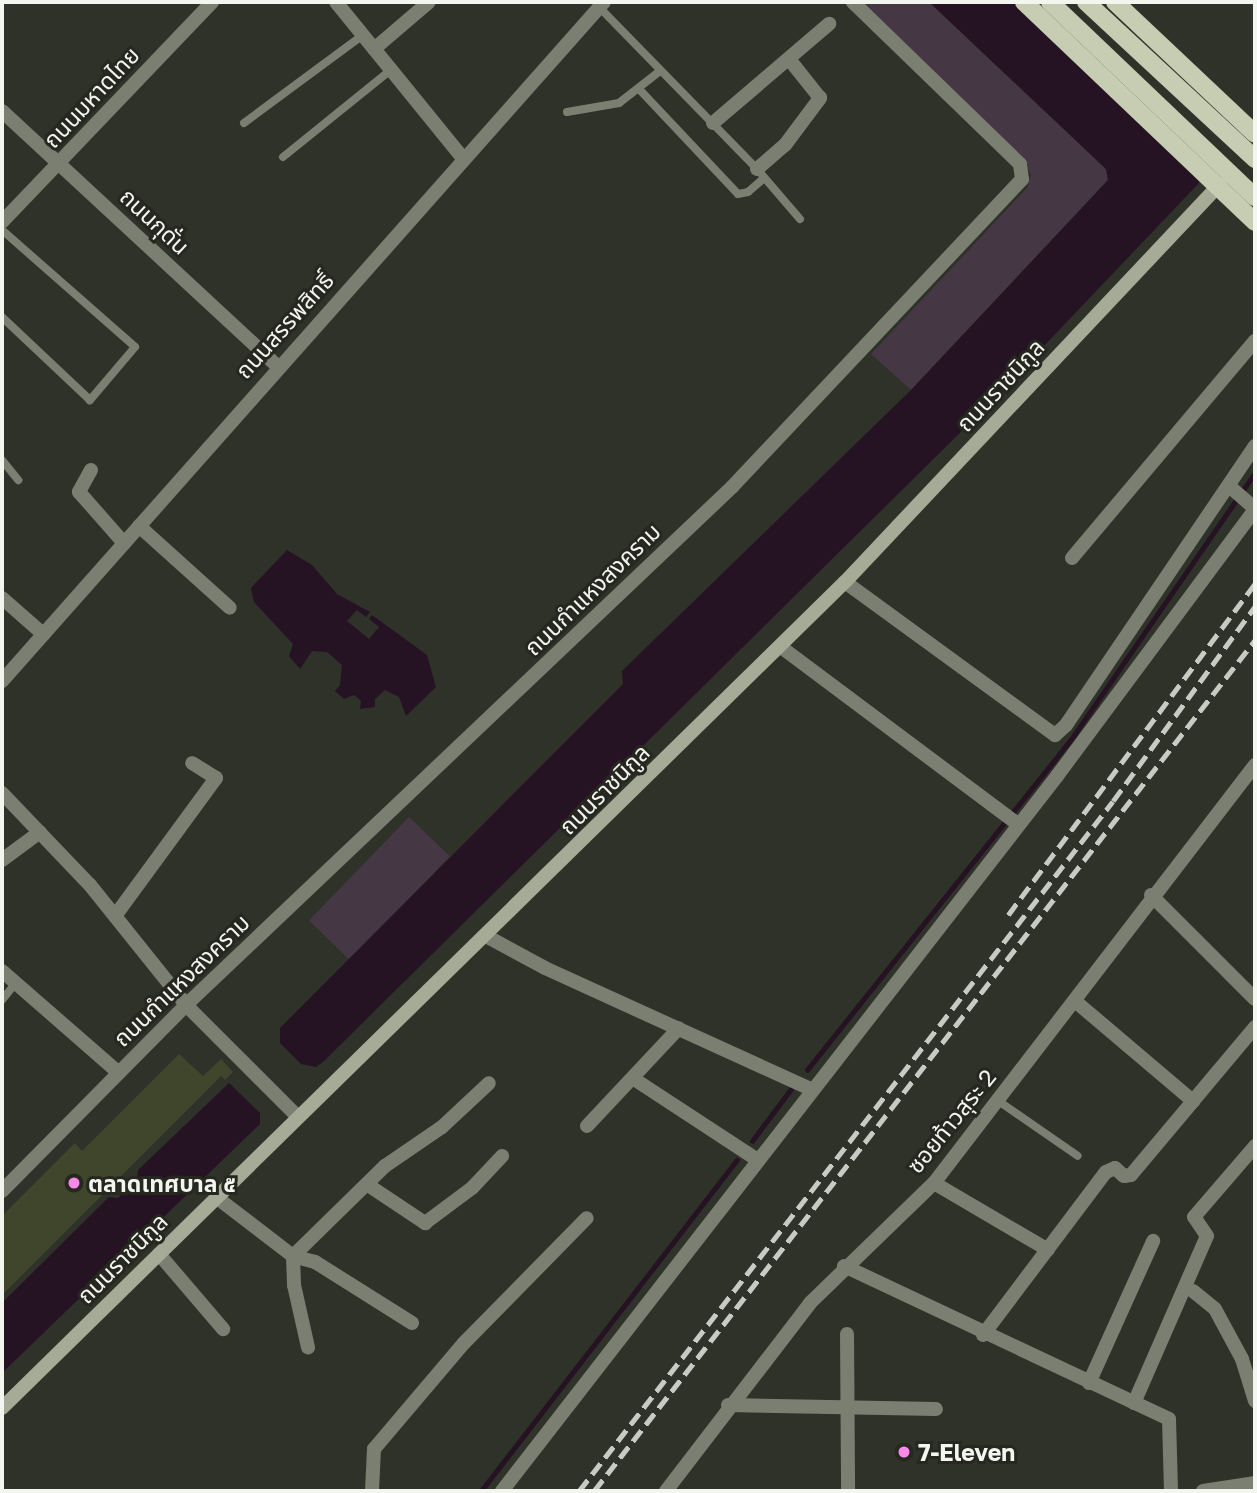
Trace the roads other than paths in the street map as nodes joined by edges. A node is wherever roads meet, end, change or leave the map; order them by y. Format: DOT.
graph roads {
  1 [pos="212,2"];
  2 [pos="336,2"];
  3 [pos="429,2"];
  4 [pos="853,2"];
  5 [pos="1024,2"];
  6 [pos="1050,2"];
  7 [pos="1086,2"];
  8 [pos="1115,2"];
  9 [pos="601,4"];
  10 [pos="829,24"];
  11 [pos="363,35"];
  12 [pos="374,49"];
  13 [pos="789,59"];
  14 [pos="391,70"];
  15 [pos="660,71"];
  16 [pos="639,89"];
  17 [pos="2,111"];
  18 [pos="566,112"];
  19 [pos="244,123"];
  20 [pos="713,123"];
  21 [pos="1255,134"];
  22 [pos="283,157"];
  23 [pos="463,158"];
  24 [pos="1255,159"];
  25 [pos="60,163"];
  26 [pos="761,173"];
  27 [pos="1220,184"];
  28 [pos="1255,197"];
  29 [pos="800,219"];
  30 [pos="2,222"];
  31 [pos="1255,222"];
  32 [pos="2,230"];
  33 [pos="2,317"];
  34 [pos="1255,341"];
  35 [pos="277,366"];
  36 [pos="1255,446"];
  37 [pos="2,460"];
  38 [pos="91,470"];
  39 [pos="18,480"];
  40 [pos="1232,489"];
  41 [pos="1252,507"];
  42 [pos="139,526"];
  43 [pos="124,543"];
  44 [pos="1072,558"];
  45 [pos="845,583"];
  46 [pos="2,598"];
  47 [pos="230,608"];
  48 [pos="43,634"];
  49 [pos="780,647"];
  50 [pos="2,681"];
  51 [pos="192,763"];
  52 [pos="1255,765"];
  53 [pos="2,793"];
  54 [pos="1013,820"];
  55 [pos="40,832"];
  56 [pos="2,860"];
  57 [pos="1151,895"];
  58 [pos="115,916"];
  59 [pos="486,936"];
  60 [pos="2,971"];
  61 [pos="13,985"];
  62 [pos="1255,999"];
  63 [pos="2,1000"];
  64 [pos="1075,1001"];
  65 [pos="186,1005"];
  66 [pos="1255,1027"];
  67 [pos="679,1028"];
  68 [pos="119,1073"];
  69 [pos="634,1079"];
  70 [pos="489,1083"];
  71 [pos="813,1090"];
  72 [pos="997,1100"];
  73 [pos="1193,1101"];
  74 [pos="298,1117"];
  75 [pos="587,1126"];
  76 [pos="1255,1146"];
  77 [pos="502,1156"];
  78 [pos="1078,1156"];
  79 [pos="758,1160"];
  80 [pos="934,1183"];
  81 [pos="368,1185"];
  82 [pos="2,1191"];
  83 [pos="216,1197"];
  84 [pos="587,1218"];
  85 [pos="1153,1241"];
  86 [pos="1048,1250"];
  87 [pos="159,1254"];
  88 [pos="293,1256"];
  89 [pos="844,1266"];
  90 [pos="1193,1291"];
  91 [pos="412,1323"];
  92 [pos="223,1329"];
  93 [pos="847,1334"];
  94 [pos="983,1335"];
  95 [pos="308,1347"];
  96 [pos="1089,1383"];
  97 [pos="1255,1401"];
  98 [pos="1134,1403"];
  99 [pos="728,1405"];
  100 [pos="848,1407"];
  101 [pos="2,1408"];
  102 [pos="936,1409"];
  103 [pos="1255,1483"];
  104 [pos="372,1491"];
  105 [pos="502,1491"];
  106 [pos="666,1491"];
  107 [pos="848,1491"];
  108 [pos="1171,1491"];
  109 [pos="1203,1491"];
  1 -- 25 [label="street, ถนนมหาดไทย"];
  2 -- 11 [label="street"];
  3 -- 12 [label="street"];
  4 -- 65 [label="street, ถนนกำแหงสงคราม"];
  5 -- 27 [label="main road"];
  6 -- 28 [label="main road"];
  7 -- 24 [label="main road"];
  8 -- 21 [label="main road"];
  9 -- 15 [label="lane"];
  9 -- 23 [label="street, ถนนสรรพสิทธิ์"];
  10 -- 13 [label="street"];
  11 -- 12 [label="street"];
  11 -- 19 [label="lane"];
  12 -- 14 [label="street"];
  13 -- 20 [label="street"];
  13 -- 26 [label="street"];
  14 -- 22 [label="lane"];
  14 -- 23 [label="street"];
  15 -- 16 [label="lane"];
  15 -- 20 [label="lane"];
  16 -- 18 [label="lane"];
  16 -- 26 [label="lane"];
  17 -- 25 [label="street, ถนนกุดั่น"];
  20 -- 26 [label="lane"];
  23 -- 35 [label="street, ถนนสรรพสิทธิ์"];
  25 -- 30 [label="street, ถนนมหาดไทย"];
  25 -- 35 [label="street, ถนนกุดั่น"];
  26 -- 29 [label="lane"];
  27 -- 31 [label="main road"];
  27 -- 45 [label="main road, ถนนราชนิกูล"];
  32 -- 33 [label="lane"];
  34 -- 44 [label="street"];
  35 -- 42 [label="street, ถนนสรรพสิทธิ์"];
  36 -- 40 [label="street"];
  37 -- 39 [label="lane"];
  38 -- 43 [label="street"];
  40 -- 41 [label="street"];
  40 -- 45 [label="street"];
  41 -- 54 [label="street"];
  42 -- 43 [label="street, ถนนสรรพสิทธิ์"];
  42 -- 47 [label="street"];
  43 -- 48 [label="street, ถนนสรรพสิทธิ์"];
  45 -- 49 [label="main road, ถนนราชนิกูล"];
  46 -- 48 [label="street"];
  48 -- 50 [label="street, ถนนสรรพสิทธิ์"];
  49 -- 54 [label="street"];
  49 -- 59 [label="main road, ถนนราชนิกูล"];
  51 -- 58 [label="street"];
  52 -- 57 [label="street, ซอยท้าวสุระ 2"];
  53 -- 55 [label="street"];
  54 -- 71 [label="street"];
  55 -- 56 [label="street"];
  55 -- 58 [label="street"];
  57 -- 62 [label="street"];
  57 -- 64 [label="street, ซอยท้าวสุระ 2"];
  58 -- 65 [label="street"];
  59 -- 67 [label="street"];
  59 -- 74 [label="main road, ถนนราชนิกูล"];
  60 -- 61 [label="street"];
  61 -- 63 [label="lane"];
  61 -- 68 [label="street"];
  64 -- 72 [label="street, ซอยท้าวสุระ 2"];
  64 -- 73 [label="street"];
  65 -- 68 [label="street, ถนนกำแหงสงคราม"];
  65 -- 74 [label="street"];
  66 -- 73 [label="street"];
  67 -- 69 [label="street"];
  67 -- 71 [label="street"];
  68 -- 82 [label="street, ถนนกำแหงสงคราม"];
  69 -- 75 [label="street"];
  69 -- 79 [label="street"];
  70 -- 81 [label="street"];
  71 -- 79 [label="street"];
  72 -- 78 [label="lane"];
  72 -- 80 [label="street, ซอยท้าวสุระ 2"];
  73 -- 86 [label="street"];
  74 -- 83 [label="main road, ถนนราชนิกูล"];
  76 -- 98 [label="street"];
  77 -- 81 [label="street"];
  79 -- 105 [label="street"];
  80 -- 86 [label="street"];
  80 -- 89 [label="street, ซอยท้าวสุระ 2"];
  81 -- 88 [label="street"];
  83 -- 87 [label="main road, ถนนราชนิกูล"];
  83 -- 88 [label="street"];
  84 -- 104 [label="street"];
  85 -- 96 [label="street"];
  86 -- 94 [label="street"];
  87 -- 92 [label="street"];
  87 -- 101 [label="main road, ถนนราชนิกูล"];
  88 -- 91 [label="street"];
  88 -- 95 [label="street"];
  89 -- 94 [label="street"];
  89 -- 99 [label="street, ซอยท้าวสุระ 2"];
  90 -- 97 [label="street"];
  93 -- 100 [label="street"];
  94 -- 96 [label="street"];
  96 -- 98 [label="street"];
  98 -- 108 [label="street"];
  99 -- 100 [label="street"];
  99 -- 106 [label="street, ซอยท้าวสุระ 2"];
  100 -- 102 [label="street"];
  100 -- 107 [label="street"];
  103 -- 109 [label="street"];
}
